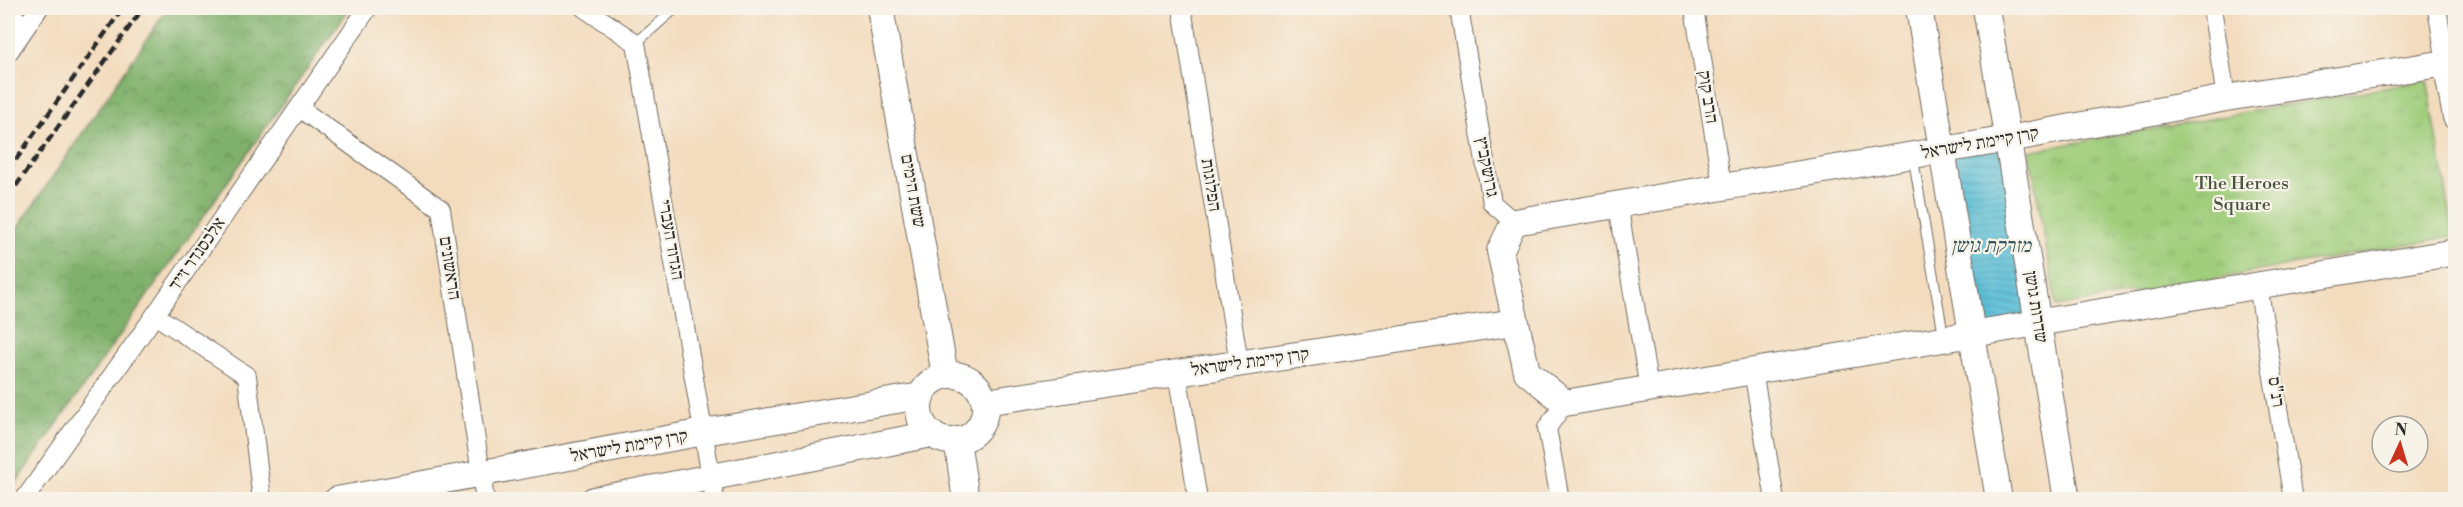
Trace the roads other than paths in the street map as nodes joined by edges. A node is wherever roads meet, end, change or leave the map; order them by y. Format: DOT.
graph roads {
  1 [pos="39,8"];
  2 [pos="368,8"];
  3 [pos="584,8"];
  4 [pos="676,8"];
  5 [pos="880,8"];
  6 [pos="1182,8"];
  7 [pos="1459,8"];
  8 [pos="1694,8"];
  9 [pos="1919,8"];
  10 [pos="1986,8"];
  11 [pos="2212,8"];
  12 [pos="2437,8"];
  13 [pos="8,13"];
  14 [pos="26,26"];
  15 [pos="636,43"];
  16 [pos="8,53"];
  17 [pos="2446,63"];
  18 [pos="2226,98"];
  19 [pos="299,108"];
  20 [pos="2456,117"];
  21 [pos="2009,139"];
  22 [pos="1942,149"];
  23 [pos="1912,154"];
  24 [pos="1722,186"];
  25 [pos="1618,204"];
  26 [pos="1514,222"];
  27 [pos="2456,252"];
  28 [pos="2258,285"];
  29 [pos="155,315"];
  30 [pos="1515,322"];
  31 [pos="2039,324"];
  32 [pos="1972,335"];
  33 [pos="1944,340"];
  34 [pos="1239,363"];
  35 [pos="1753,371"];
  36 [pos="1178,372"];
  37 [pos="945,375"];
  38 [pos="1649,389"];
  39 [pos="921,396"];
  40 [pos="985,402"];
  41 [pos="1565,403"];
  42 [pos="704,432"];
  43 [pos="932,434"];
  44 [pos="957,440"];
  45 [pos="481,473"];
  46 [pos="713,488"];
  47 [pos="24,500"];
  48 [pos="262,500"];
  49 [pos="337,500"];
  50 [pos="485,500"];
  51 [pos="594,500"];
  52 [pos="966,500"];
  53 [pos="1198,500"];
  54 [pos="1560,500"];
  55 [pos="1775,500"];
  56 [pos="1999,500"];
  57 [pos="2067,500"];
  58 [pos="2294,500"];
  1 -- 14 [label="street"];
  2 -- 19 [label="street, אלכסנדר זייד"];
  3 -- 15 [label="street"];
  4 -- 15 [label="lane"];
  5 -- 37 [label="street, ששת הימים"];
  6 -- 34 [label="street, הפלוגות"];
  7 -- 26 [label="street, גרושקביץ"];
  8 -- 24 [label="street, הרב קוק"];
  9 -- 22 [label="street"];
  10 -- 21 [label="street, שדרות גושן"];
  11 -- 18 [label="street"];
  12 -- 17 [label="street"];
  13 -- 14 [label="street"];
  14 -- 16 [label="street"];
  15 -- 42 [label="street, הגדוד העברי"];
  17 -- 18 [label="street, קרן קיימת לישראל"];
  17 -- 20 [label="street"];
  18 -- 21 [label="street, קרן קיימת לישראל"];
  19 -- 29 [label="street, אלכסנדר זייד"];
  19 -- 45 [label="street, הראשונים"];
  21 -- 22 [label="street, קרן קיימת לישראל"];
  21 -- 31 [label="street, שדרות גושן"];
  22 -- 23 [label="street, קרן קיימת לישראל"];
  22 -- 32 [label="street"];
  23 -- 24 [label="street, קרן קיימת לישראל"];
  23 -- 33 [label="lane"];
  24 -- 25 [label="street, קרן קיימת לישראל"];
  25 -- 26 [label="street, קרן קיימת לישראל"];
  25 -- 38 [label="street"];
  26 -- 30 [label="street"];
  27 -- 28 [label="street"];
  28 -- 31 [label="street"];
  28 -- 58 [label="street, רנ\"ס"];
  29 -- 47 [label="street, אלכסנדר זייד"];
  29 -- 48 [label="street"];
  30 -- 34 [label="street, קרן קיימת לישראל"];
  30 -- 41 [label="street"];
  31 -- 32 [label="street"];
  31 -- 57 [label="street, שדרות גושן"];
  32 -- 33 [label="street"];
  32 -- 56 [label="street"];
  33 -- 35 [label="street"];
  34 -- 36 [label="street, קרן קיימת לישראל"];
  35 -- 38 [label="street"];
  35 -- 55 [label="street"];
  36 -- 40 [label="street, קרן קיימת לישראל"];
  36 -- 53 [label="street"];
  37 -- 39 [label="street"];
  37 -- 40 [label="street"];
  38 -- 41 [label="street"];
  39 -- 42 [label="street, קרן קיימת לישראל"];
  39 -- 43 [label="street"];
  40 -- 44 [label="street"];
  41 -- 54 [label="street"];
  42 -- 45 [label="street, קרן קיימת לישראל"];
  42 -- 46 [label="street, הגדוד העברי"];
  43 -- 44 [label="street"];
  43 -- 46 [label="street"];
  44 -- 52 [label="street"];
  45 -- 49 [label="street, קרן קיימת לישראל"];
  45 -- 50 [label="street, הראשונים"];
  46 -- 51 [label="street"];
}
